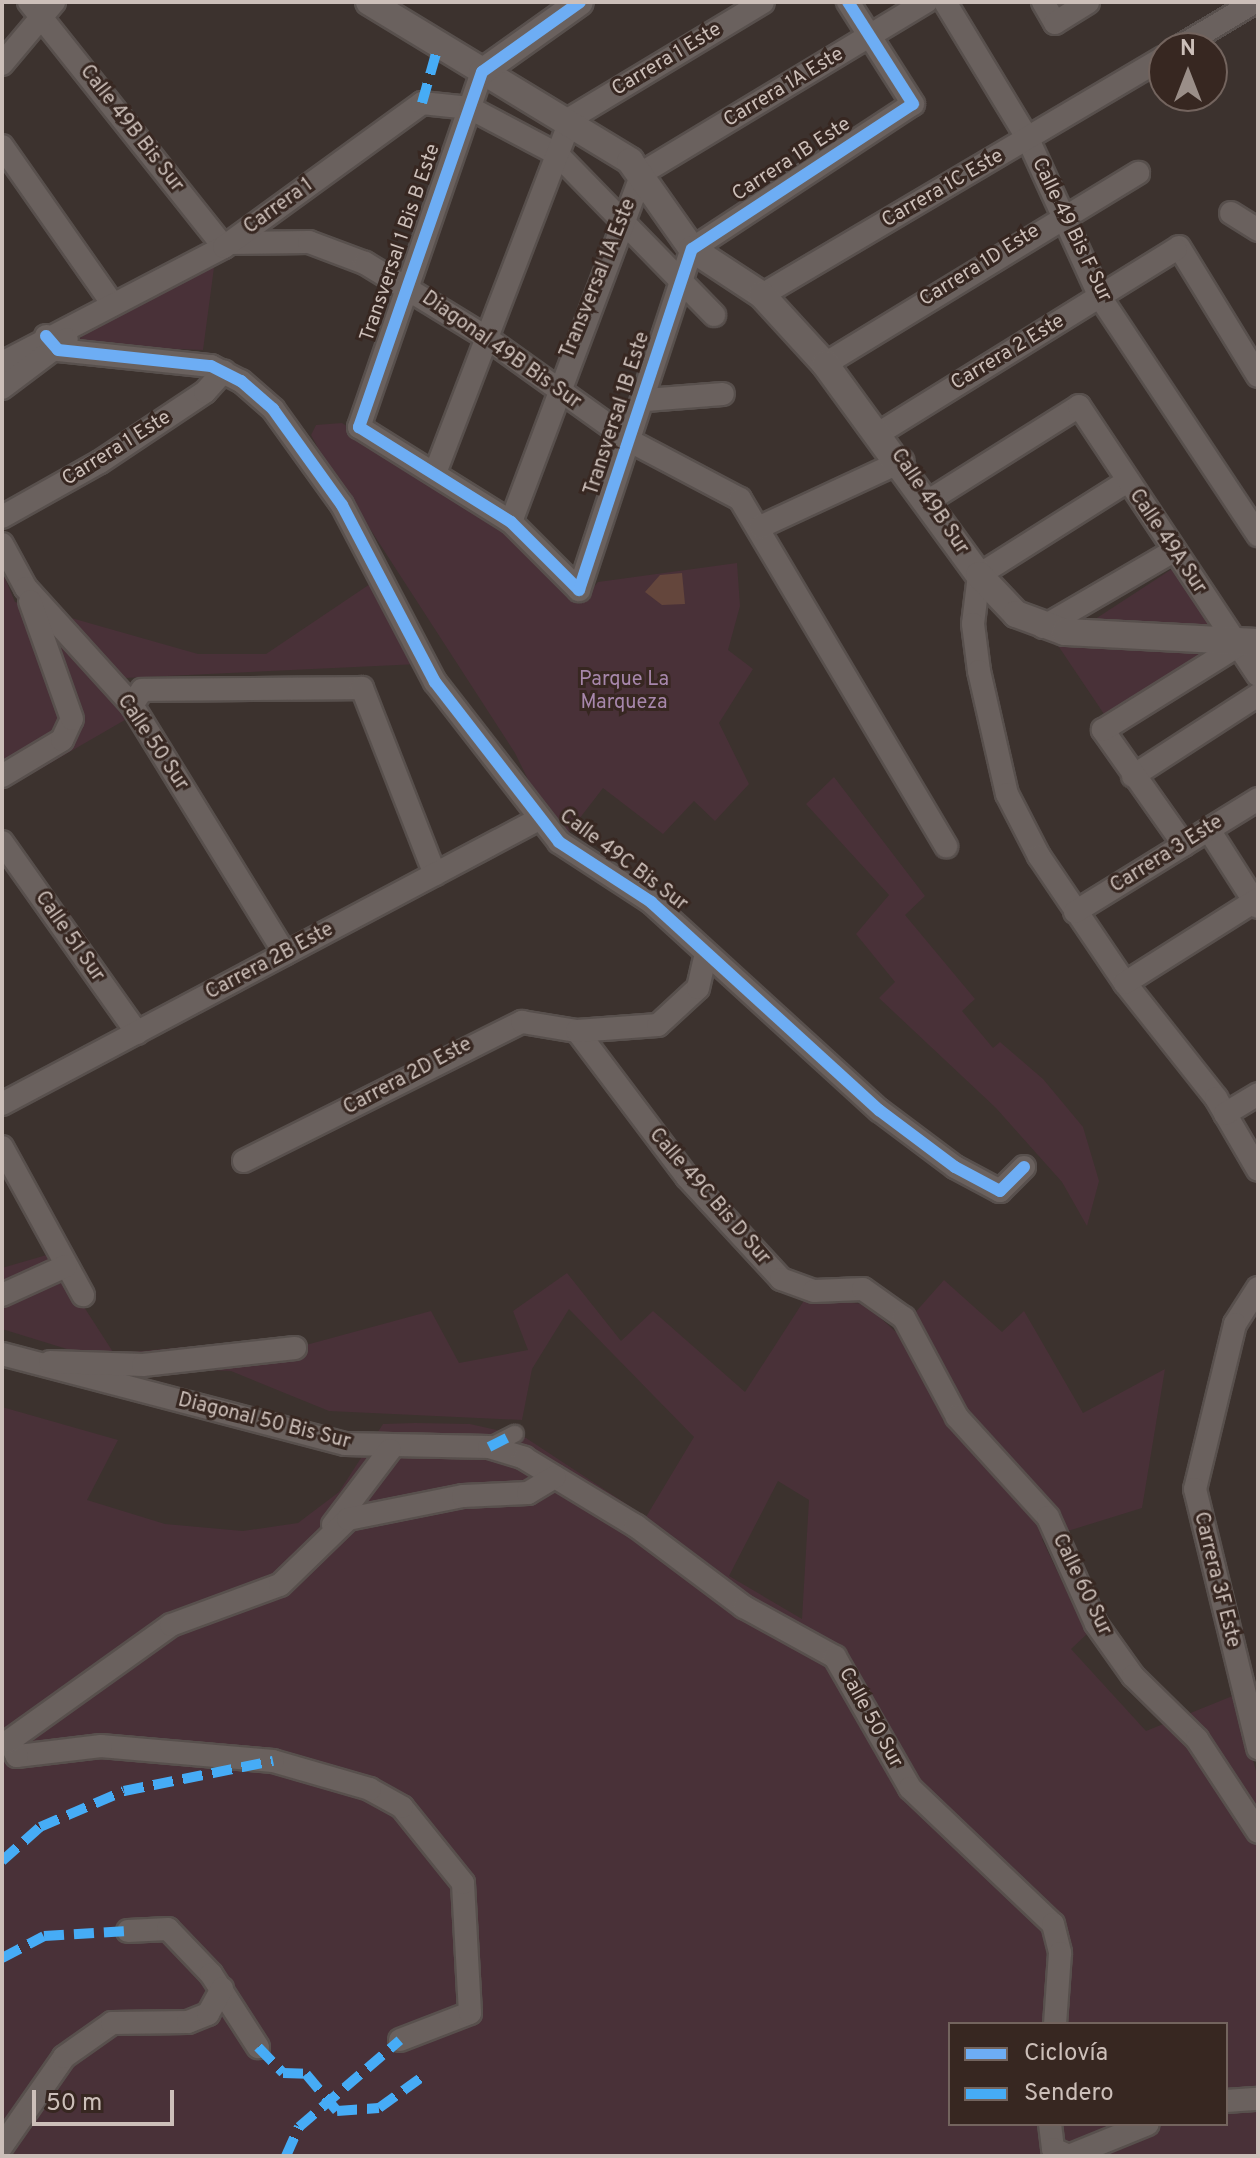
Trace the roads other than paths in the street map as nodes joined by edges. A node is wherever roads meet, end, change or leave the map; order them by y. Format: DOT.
graph roads {
  1 [pos="369,2"];
  2 [pos="763,2"];
  3 [pos="848,2"];
  4 [pos="926,2"];
  5 [pos="945,2"];
  6 [pos="1043,2"];
  7 [pos="1088,2"];
  8 [pos="1255,2"];
  9 [pos="41,5"];
  10 [pos="571,5"];
  11 [pos="1205,32"];
  12 [pos="869,35"];
  13 [pos="2,64"];
  14 [pos="1148,67"];
  15 [pos="482,72"];
  16 [pos="470,108"];
  17 [pos="571,118"];
  18 [pos="1028,139"];
  19 [pos="2,146"];
  20 [pos="557,154"];
  21 [pos="642,173"];
  22 [pos="1138,173"];
  23 [pos="1231,213"];
  24 [pos="1062,215"];
  25 [pos="624,218"];
  26 [pos="1258,230"];
  27 [pos="227,245"];
  28 [pos="692,249"];
  29 [pos="683,282"];
  30 [pos="407,286"];
  31 [pos="762,295"];
  32 [pos="1100,297"];
  33 [pos="112,303"];
  34 [pos="714,315"];
  35 [pos="484,336"];
  36 [pos="52,343"];
  37 [pos="2,363"];
  38 [pos="825,364"];
  39 [pos="224,371"];
  40 [pos="1258,376"];
  41 [pos="2,388"];
  42 [pos="556,388"];
  43 [pos="723,394"];
  44 [pos="646,400"];
  45 [pos="881,432"];
  46 [pos="632,442"];
  47 [pos="902,461"];
  48 [pos="435,473"];
  49 [pos="1126,482"];
  50 [pos="930,500"];
  51 [pos="2,517"];
  52 [pos="511,522"];
  53 [pos="760,527"];
  54 [pos="1258,535"];
  55 [pos="2,544"];
  56 [pos="1170,553"];
  57 [pos="979,575"];
  58 [pos="26,588"];
  59 [pos="1043,627"];
  60 [pos="1249,643"];
  61 [pos="1258,675"];
  62 [pos="1258,695"];
  63 [pos="132,705"];
  64 [pos="2,776"];
  65 [pos="1133,776"];
  66 [pos="1258,799"];
  67 [pos="537,820"];
  68 [pos="1209,830"];
  69 [pos="2,842"];
  70 [pos="1184,845"];
  71 [pos="946,846"];
  72 [pos="435,874"];
  73 [pos="1257,903"];
  74 [pos="1075,912"];
  75 [pos="285,954"];
  76 [pos="705,957"];
  77 [pos="1125,983"];
  78 [pos="577,1031"];
  79 [pos="137,1033"];
  80 [pos="1258,1094"];
  81 [pos="2,1104"];
  82 [pos="1225,1114"];
  83 [pos="2,1147"];
  84 [pos="244,1161"];
  85 [pos="1024,1167"];
  86 [pos="1258,1170"];
  87 [pos="66,1266"];
  88 [pos="1258,1288"];
  89 [pos="2,1295"];
  90 [pos="83,1295"];
  91 [pos="295,1348"];
  92 [pos="2,1354"];
  93 [pos="25,1361"];
  94 [pos="957,1417"];
  95 [pos="515,1434"];
  96 [pos="489,1447"];
  97 [pos="390,1450"];
  98 [pos="555,1477"];
  99 [pos="326,1533"];
  100 [pos="1258,1748"];
  101 [pos="1258,1832"];
  102 [pos="128,1931"];
  103 [pos="222,1989"];
  104 [pos="1055,2022"];
  105 [pos="400,2040"];
  106 [pos="258,2047"];
  107 [pos="1258,2099"];
  108 [pos="1228,2101"];
  109 [pos="1050,2126"];
  110 [pos="1143,2126"];
  111 [pos="2,2146"];
  1 -- 15 [label="street, Calle 49B Sur"];
  2 -- 17 [label="street, Carrera 1 Este"];
  3 -- 12 [label="street"];
  4 -- 12 [label="street, Carrera 1A Este"];
  5 -- 18 [label="street, Calle 49 Bis F Sur"];
  6 -- 7 [label="street"];
  8 -- 11 [label="street"];
  9 -- 13 [label="street"];
  9 -- 27 [label="street, Calle 49B Bis Sur"];
  10 -- 15 [label="street"];
  12 -- 21 [label="street, Carrera 1A Este"];
  12 -- 28 [label="street, Carrera 1B Este"];
  14 -- 18 [label="street, Carrera 1C Este"];
  15 -- 16 [label="street, Transversal 1 Bis B Este"];
  15 -- 17 [label="street, Calle 49B Sur"];
  16 -- 20 [label="street"];
  16 -- 27 [label="street, Carrera 1"];
  16 -- 30 [label="street, Transversal 1 Bis B Este"];
  17 -- 20 [label="street"];
  17 -- 21 [label="street, Calle 49B Sur"];
  18 -- 24 [label="street, Calle 49 Bis F Sur"];
  18 -- 31 [label="street, Carrera 1C Este"];
  19 -- 33 [label="street"];
  20 -- 25 [label="street"];
  20 -- 35 [label="street"];
  21 -- 25 [label="street, Transversal 1A Este"];
  21 -- 28 [label="street, Calle 49B Sur"];
  22 -- 24 [label="street, Carrera 1D Este"];
  23 -- 26 [label="street"];
  24 -- 32 [label="street, Calle 49 Bis F Sur"];
  24 -- 38 [label="street, Carrera 1D Este"];
  25 -- 29 [label="street"];
  25 -- 42 [label="street, Transversal 1A Este"];
  27 -- 30 [label="street, Diagonal 49B Bis Sur"];
  27 -- 33 [label="street, Carrera 1"];
  28 -- 29 [label="street, Transversal 1B Este"];
  28 -- 31 [label="street, Calle 49B Sur"];
  29 -- 34 [label="street"];
  29 -- 44 [label="street, Transversal 1B Este"];
  30 -- 35 [label="street, Diagonal 49B Bis Sur"];
  30 -- 48 [label="street, Transversal 1 Bis B Este"];
  31 -- 38 [label="street, Calle 49B Sur"];
  32 -- 40 [label="street, Carrera 2 Este"];
  32 -- 45 [label="street, Carrera 2 Este"];
  32 -- 54 [label="street, Calle 49 Bis F Sur"];
  33 -- 36 [label="street, Carrera 1"];
  35 -- 42 [label="street, Diagonal 49B Bis Sur"];
  35 -- 48 [label="street"];
  36 -- 37 [label="street, Carrera 1"];
  36 -- 39 [label="street"];
  36 -- 41 [label="street, Carrera 1"];
  38 -- 45 [label="street, Calle 49B Sur"];
  39 -- 51 [label="street, Carrera 1 Este"];
  39 -- 67 [label="street, Calle 49C Bis Sur"];
  42 -- 46 [label="street, Diagonal 49B Bis Sur"];
  42 -- 52 [label="street, Transversal 1A Este"];
  43 -- 44 [label="street"];
  44 -- 46 [label="street, Transversal 1B Este"];
  45 -- 47 [label="street, Calle 49B Sur"];
  46 -- 52 [label="street, Transversal 1B Este"];
  46 -- 53 [label="street, Diagonal 49B Bis Sur"];
  47 -- 50 [label="street, Calle 49B Sur"];
  47 -- 53 [label="street"];
  48 -- 52 [label="street"];
  49 -- 50 [label="street, Calle 49A Sur"];
  49 -- 56 [label="street, Calle 49A Sur"];
  49 -- 57 [label="street"];
  50 -- 57 [label="street, Calle 49B Sur"];
  53 -- 71 [label="street, Diagonal 49B Bis Sur"];
  55 -- 58 [label="street, Calle 50 Sur"];
  56 -- 59 [label="street"];
  56 -- 60 [label="street, Calle 49A Sur"];
  57 -- 59 [label="street"];
  57 -- 74 [label="street, Calle 49B Sur"];
  58 -- 63 [label="street, Calle 50 Sur"];
  58 -- 64 [label="street"];
  59 -- 60 [label="street"];
  60 -- 61 [label="street, Calle 49A Sur"];
  60 -- 65 [label="street"];
  62 -- 65 [label="street"];
  63 -- 72 [label="street"];
  63 -- 75 [label="street, Calle 50 Sur"];
  65 -- 70 [label="street"];
  66 -- 68 [label="street, Carrera 3 Este"];
  67 -- 72 [label="street, Carrera 2B Este"];
  67 -- 76 [label="street, Calle 49C Bis Sur"];
  68 -- 70 [label="street, Carrera 3 Este"];
  68 -- 73 [label="street"];
  69 -- 79 [label="street, Calle 51 Sur"];
  70 -- 74 [label="street, Carrera 3 Este"];
  72 -- 75 [label="street, Carrera 2B Este"];
  73 -- 77 [label="street"];
  74 -- 77 [label="street, Calle 49B Sur"];
  75 -- 79 [label="street, Carrera 2B Este"];
  76 -- 78 [label="street, Carrera 2D Este"];
  76 -- 85 [label="street, Calle 49C Bis Sur"];
  77 -- 82 [label="street, Calle 49B Sur"];
  78 -- 84 [label="street, Carrera 2D Este"];
  78 -- 94 [label="street, Calle 49C Bis D Sur"];
  79 -- 81 [label="street, Carrera 2B Este"];
  80 -- 82 [label="street"];
  82 -- 86 [label="street, Calle 49B Sur"];
  83 -- 87 [label="street"];
  87 -- 89 [label="street"];
  87 -- 90 [label="street"];
  88 -- 100 [label="street, Carrera 3F Este"];
  91 -- 93 [label="street"];
  92 -- 93 [label="street"];
  93 -- 97 [label="street, Diagonal 50 Bis Sur"];
  94 -- 101 [label="street, Calle 60 Sur"];
  95 -- 96 [label="street"];
  96 -- 97 [label="street, Diagonal 50 Bis Sur"];
  96 -- 98 [label="street, Calle 50 Sur"];
  97 -- 99 [label="street"];
  98 -- 99 [label="street"];
  98 -- 104 [label="street, Calle 50 Sur"];
  99 -- 105 [label="street"];
  102 -- 103 [label="street"];
  103 -- 106 [label="street"];
  103 -- 111 [label="street"];
  107 -- 108 [label="street"];
  109 -- 110 [label="street"];
}
